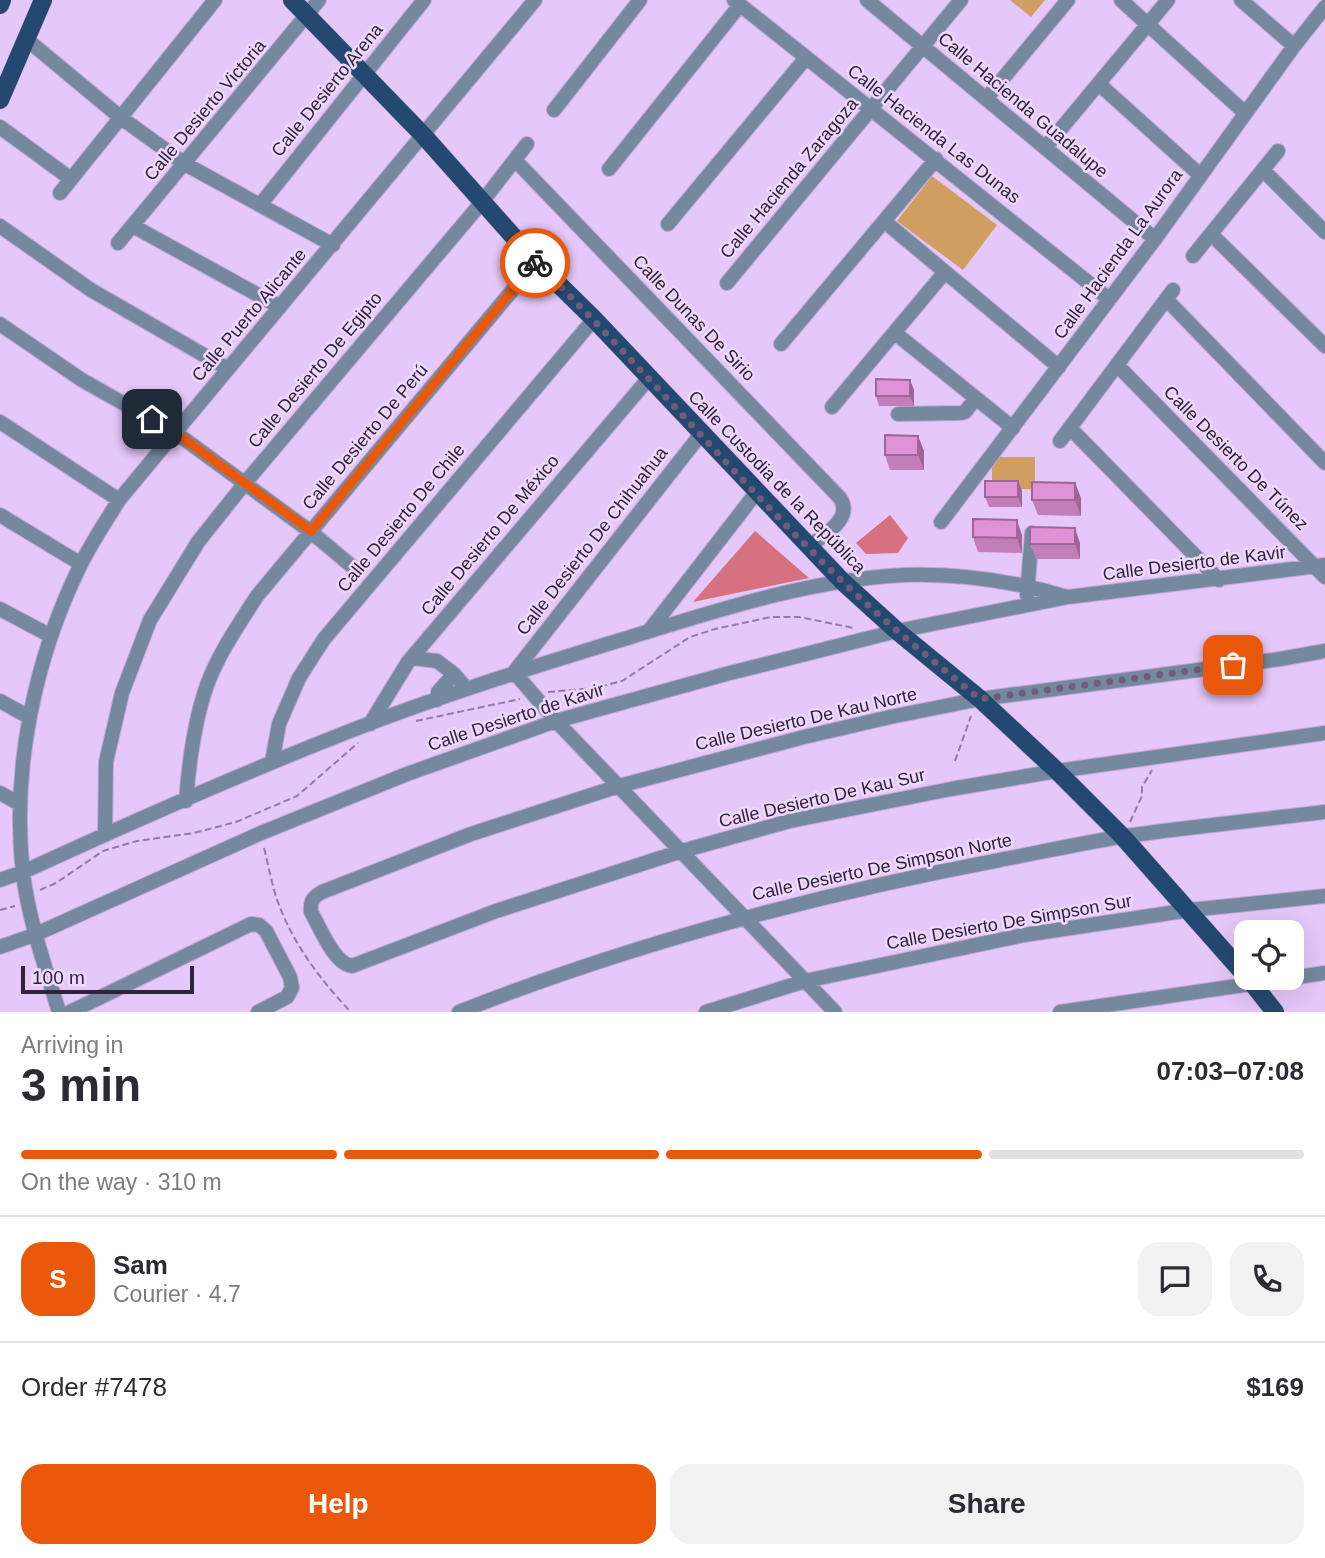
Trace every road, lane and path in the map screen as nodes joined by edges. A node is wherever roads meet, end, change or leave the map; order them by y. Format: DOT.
graph roads {
  1 [pos="43,0"];
  2 [pos="215,0"];
  3 [pos="292,0"];
  4 [pos="319,0"];
  5 [pos="424,0"];
  6 [pos="535,0"];
  7 [pos="640,0"];
  8 [pos="867,0"];
  9 [pos="961,0"];
  10 [pos="1068,0"];
  11 [pos="1121,0"];
  12 [pos="1168,0"];
  13 [pos="1241,0"];
  14 [pos="737,2"];
  15 [pos="1325,7"];
  16 [pos="307,16"];
  17 [pos="1148,24"];
  18 [pos="25,38"];
  19 [pos="1294,46"];
  20 [pos="923,47"];
  21 [pos="805,59"];
  22 [pos="363,74"];
  23 [pos="1099,83"];
  24 [pos="985,99"];
  25 [pos="0,100"];
  26 [pos="872,108"];
  27 [pos="554,110"];
  28 [pos="1245,113"];
  29 [pos="120,117"];
  30 [pos="0,127"];
  31 [pos="423,135"];
  32 [pos="527,144"];
  33 [pos="1045,148"];
  34 [pos="1278,151"];
  35 [pos="936,159"];
  36 [pos="515,160"];
  37 [pos="185,164"];
  38 [pos="609,169"];
  39 [pos="1263,170"];
  40 [pos="1200,175"];
  41 [pos="71,179"];
  42 [pos="60,193"];
  43 [pos="482,202"];
  44 [pos="260,205"];
  45 [pos="884,221"];
  46 [pos="668,224"];
  47 [pos="0,226"];
  48 [pos="133,226"];
  49 [pos="1325,232"];
  50 [pos="1211,234"];
  51 [pos="1155,239"];
  52 [pos="118,243"];
  53 [pos="333,244"];
  54 [pos="1193,256"];
  55 [pos="536,262"];
  56 [pos="945,272"];
  57 [pos="727,283"];
  58 [pos="1110,299"];
  59 [pos="280,307"];
  60 [pos="594,319"];
  61 [pos="0,324"];
  62 [pos="895,333"];
  63 [pos="781,344"];
  64 [pos="1325,346"];
  65 [pos="1118,366"];
  66 [pos="1059,367"];
  67 [pos="229,369"];
  68 [pos="649,378"];
  69 [pos="975,399"];
  70 [pos="832,407"];
  71 [pos="898,414"];
  72 [pos="0,422"];
  73 [pos="1013,428"];
  74 [pos="1070,428"];
  75 [pos="176,433"];
  76 [pos="701,434"];
  77 [pos="1060,441"];
  78 [pos="1325,463"];
  79 [pos="245,483"];
  80 [pos="756,493"];
  81 [pos="119,500"];
  82 [pos="0,515"];
  83 [pos="941,522"];
  84 [pos="311,531"];
  85 [pos="1032,533"];
  86 [pos="809,547"];
  87 [pos="81,564"];
  88 [pos="354,568"];
  89 [pos="1322,570"];
  90 [pos="1219,580"];
  91 [pos="842,581"];
  92 [pos="1027,585"];
  93 [pos="1068,597"];
  94 [pos="1026,606"];
  95 [pos="0,609"];
  96 [pos="860,629"];
  97 [pos="649,631"];
  98 [pos="897,631"];
  99 [pos="51,636"];
  100 [pos="1325,651"];
  101 [pos="412,658"];
  102 [pos="514,672"];
  103 [pos="454,674"];
  104 [pos="467,689"];
  105 [pos="534,694"];
  106 [pos="437,700"];
  107 [pos="0,701"];
  108 [pos="974,701"];
  109 [pos="29,717"];
  110 [pos="556,720"];
  111 [pos="412,722"];
  112 [pos="370,724"];
  113 [pos="1325,733"];
  114 [pos="363,738"];
  115 [pos="1155,756"];
  116 [pos="955,761"];
  117 [pos="272,762"];
  118 [pos="1057,771"];
  119 [pos="619,786"];
  120 [pos="0,793"];
  121 [pos="186,801"];
  122 [pos="20,804"];
  123 [pos="1325,812"];
  124 [pos="261,833"];
  125 [pos="1121,834"];
  126 [pos="105,835"];
  127 [pos="682,851"];
  128 [pos="23,873"];
  129 [pos="0,880"];
  130 [pos="27,895"];
  131 [pos="1325,896"];
  132 [pos="0,910"];
  133 [pos="1190,910"];
  134 [pos="745,917"];
  135 [pos="34,935"];
  136 [pos="0,947"];
  137 [pos="1234,962"];
  138 [pos="344,965"];
  139 [pos="1325,973"];
  140 [pos="1304,975"];
  141 [pos="805,981"];
  142 [pos="1234,983"];
  143 [pos="1257,990"];
  144 [pos="59,1012"];
  145 [pos="70,1012"];
  146 [pos="258,1012"];
  147 [pos="351,1012"];
  148 [pos="459,1012"];
  149 [pos="706,1012"];
  150 [pos="835,1012"];
  151 [pos="1060,1012"];
  152 [pos="1275,1012"];
  1 -- 18 [label="main road"];
  2 -- 29 [label="street"];
  3 -- 16 [label="main road, Calle Custodia de la República"];
  4 -- 16 [label="street, Calle Desierto Victoria"];
  5 -- 22 [label="street, Calle Desierto Arena"];
  6 -- 31 [label="street, Calle Puerto Alicante"];
  7 -- 27 [label="street"];
  8 -- 20 [label="street, Calle Hacienda Guadalupe"];
  9 -- 20 [label="street, Calle Hacienda Zaragoza"];
  10 -- 24 [label="street"];
  11 -- 17 [label="street"];
  12 -- 17 [label="street"];
  13 -- 19 [label="street"];
  14 -- 21 [label="street, Calle Hacienda Las Dunas"];
  14 -- 38 [label="street"];
  15 -- 19 [label="street, Calle Hacienda La Aurora"];
  16 -- 22 [label="main road, Calle Custodia de la República"];
  16 -- 37 [label="street, Calle Desierto Victoria"];
  17 -- 23 [label="street"];
  17 -- 28 [label="street"];
  18 -- 25 [label="main road"];
  18 -- 29 [label="street"];
  19 -- 28 [label="street, Calle Hacienda La Aurora"];
  20 -- 24 [label="street, Calle Hacienda Guadalupe"];
  20 -- 26 [label="street, Calle Hacienda Zaragoza"];
  21 -- 26 [label="street, Calle Hacienda Las Dunas"];
  21 -- 46 [label="street"];
  22 -- 31 [label="main road, Calle Custodia de la República"];
  22 -- 44 [label="street, Calle Desierto Arena"];
  23 -- 33 [label="street"];
  23 -- 40 [label="street"];
  24 -- 33 [label="street, Calle Hacienda Guadalupe"];
  26 -- 35 [label="street, Calle Hacienda Las Dunas"];
  26 -- 57 [label="street, Calle Hacienda Zaragoza"];
  28 -- 40 [label="street, Calle Hacienda La Aurora"];
  29 -- 37 [label="street"];
  29 -- 41 [label="street"];
  30 -- 41 [label="street"];
  31 -- 43 [label="main road, Calle Custodia de la República"];
  31 -- 53 [label="street, Calle Puerto Alicante"];
  32 -- 36 [label="street, Calle Desierto De Egipto"];
  33 -- 51 [label="street, Calle Hacienda Guadalupe"];
  34 -- 39 [label="street"];
  35 -- 45 [label="street"];
  35 -- 58 [label="street, Calle Hacienda Las Dunas"];
  36 -- 43 [label="street, Calle Desierto De Egipto"];
  36 -- 86 [label="street, Calle Dunas De Sirio"];
  37 -- 44 [label="street"];
  37 -- 48 [label="street, Calle Desierto Victoria"];
  39 -- 49 [label="street"];
  39 -- 50 [label="street"];
  40 -- 51 [label="street, Calle Hacienda La Aurora"];
  41 -- 42 [label="street"];
  43 -- 55 [label="main road, Calle Custodia de la República"];
  43 -- 79 [label="street, Calle Desierto De Egipto"];
  44 -- 53 [label="street"];
  45 -- 56 [label="street"];
  45 -- 63 [label="street"];
  47 -- 67 [label="street"];
  48 -- 52 [label="street, Calle Desierto Victoria"];
  48 -- 59 [label="street"];
  50 -- 54 [label="street"];
  50 -- 64 [label="street"];
  51 -- 58 [label="street, Calle Hacienda La Aurora"];
  53 -- 59 [label="street, Calle Puerto Alicante"];
  55 -- 60 [label="main road, Calle Custodia de la República"];
  55 -- 84 [label="street, Calle Desierto De Perú"];
  56 -- 62 [label="street"];
  56 -- 66 [label="street"];
  58 -- 66 [label="street, Calle Hacienda La Aurora"];
  59 -- 67 [label="street, Calle Puerto Alicante"];
  60 -- 68 [label="main road, Calle Custodia de la República"];
  60 -- 117 [label="street, Calle Desierto De Chile"];
  61 -- 75 [label="street"];
  62 -- 69 [label="street"];
  62 -- 70 [label="street"];
  65 -- 74 [label="street"];
  65 -- 78 [label="street"];
  65 -- 89 [label="street, Calle Desierto De Túnez"];
  66 -- 73 [label="street, Calle Hacienda La Aurora"];
  67 -- 75 [label="street, Calle Puerto Alicante"];
  68 -- 76 [label="main road, Calle Custodia de la República"];
  68 -- 101 [label="street, Calle Desierto De México"];
  69 -- 71 [label="street"];
  69 -- 73 [label="street"];
  72 -- 81 [label="street"];
  73 -- 83 [label="street, Calle Hacienda La Aurora"];
  74 -- 77 [label="street"];
  74 -- 90 [label="street"];
  75 -- 79 [label="street"];
  75 -- 81 [label="street, Calle Puerto Alicante"];
  76 -- 80 [label="main road, Calle Custodia de la República"];
  76 -- 102 [label="street, Calle Desierto De Chihuahua"];
  79 -- 84 [label="street"];
  79 -- 126 [label="street, Calle Desierto De Egipto"];
  80 -- 86 [label="main road, Calle Custodia de la República"];
  80 -- 97 [label="street"];
  81 -- 87 [label="street, Calle Puerto Alicante"];
  82 -- 87 [label="street"];
  84 -- 88 [label="street"];
  84 -- 121 [label="street, Calle Desierto De Perú"];
  85 -- 92 [label="street"];
  86 -- 91 [label="main road, Calle Custodia de la República"];
  87 -- 99 [label="street, Calle Puerto Alicante"];
  89 -- 90 [label="street, Calle Desierto de Kavir"];
  90 -- 93 [label="street, Calle Desierto de Kavir"];
  91 -- 92 [label="street, Calle Desierto de Kavir"];
  91 -- 97 [label="street, Calle Desierto de Kavir"];
  91 -- 98 [label="main road, Calle Custodia de la República"];
  92 -- 93 [label="street, Calle Desierto de Kavir"];
  92 -- 94 [label="street"];
  93 -- 94 [label="street, Calle Desierto de Kavir"];
  94 -- 98 [label="street, Calle Desierto de Kavir"];
  95 -- 99 [label="street"];
  96 -- 105 [label="path"];
  97 -- 102 [label="street, Calle Desierto de Kavir"];
  98 -- 108 [label="main road, Calle Custodia de la República"];
  98 -- 110 [label="street, Calle Desierto de Kavir"];
  99 -- 109 [label="street, Calle Puerto Alicante"];
  100 -- 108 [label="street, Calle Desierto De Kau Norte"];
  101 -- 103 [label="street"];
  101 -- 112 [label="street, Calle Desierto De México"];
  102 -- 104 [label="street, Calle Desierto de Kavir"];
  102 -- 105 [label="street"];
  103 -- 104 [label="street"];
  103 -- 106 [label="street"];
  104 -- 106 [label="street, Calle Desierto de Kavir"];
  105 -- 110 [label="street"];
  105 -- 111 [label="path"];
  106 -- 112 [label="street, Calle Desierto de Kavir"];
  107 -- 109 [label="street"];
  108 -- 116 [label="path"];
  108 -- 118 [label="main road, Calle Custodia de la República"];
  108 -- 119 [label="street, Calle Desierto De Kau Norte"];
  109 -- 122 [label="street, Calle Puerto Alicante"];
  110 -- 119 [label="street"];
  110 -- 124 [label="street, Calle Desierto de Kavir"];
  112 -- 117 [label="street, Calle Desierto de Kavir"];
  113 -- 115 [label="street, Calle Desierto De Kau Sur"];
  114 -- 130 [label="path"];
  115 -- 118 [label="street, Calle Desierto De Kau Sur"];
  115 -- 125 [label="path"];
  117 -- 121 [label="street, Calle Desierto de Kavir"];
  118 -- 125 [label="main road, Calle Custodia de la República"];
  118 -- 127 [label="street, Calle Desierto De Kau Sur"];
  119 -- 127 [label="street"];
  119 -- 138 [label="street, Calle Desierto De Kau Norte"];
  120 -- 122 [label="street"];
  121 -- 126 [label="street, Calle Desierto de Kavir"];
  122 -- 128 [label="street, Calle Puerto Alicante"];
  123 -- 125 [label="street, Calle Desierto De Simpson Norte"];
  124 -- 135 [label="street, Calle Desierto de Kavir"];
  124 -- 147 [label="path"];
  125 -- 133 [label="main road, Calle Custodia de la República"];
  125 -- 134 [label="street, Calle Desierto De Simpson Norte"];
  126 -- 128 [label="street, Calle Desierto de Kavir"];
  127 -- 134 [label="street"];
  127 -- 138 [label="street, Calle Desierto De Kau Sur"];
  128 -- 129 [label="street, Calle Desierto de Kavir"];
  128 -- 130 [label="street, Calle Puerto Alicante"];
  130 -- 132 [label="path"];
  130 -- 135 [label="street, Calle Puerto Alicante"];
  131 -- 133 [label="street, Calle Desierto De Simpson Sur"];
  133 -- 137 [label="main road, Calle Custodia de la República"];
  133 -- 141 [label="street, Calle Desierto De Simpson Sur"];
  134 -- 141 [label="street"];
  134 -- 148 [label="street, Calle Desierto De Simpson Norte"];
  135 -- 136 [label="street, Calle Desierto de Kavir"];
  135 -- 144 [label="street, Calle Puerto Alicante"];
  139 -- 140 [label="street"];
  141 -- 149 [label="street, Calle Desierto De Simpson Sur"];
  141 -- 150 [label="street"];
  142 -- 151 [label="street"];
  143 -- 152 [label="main road, Calle Custodia de la República"];
  145 -- 146 [label="street"];
}
